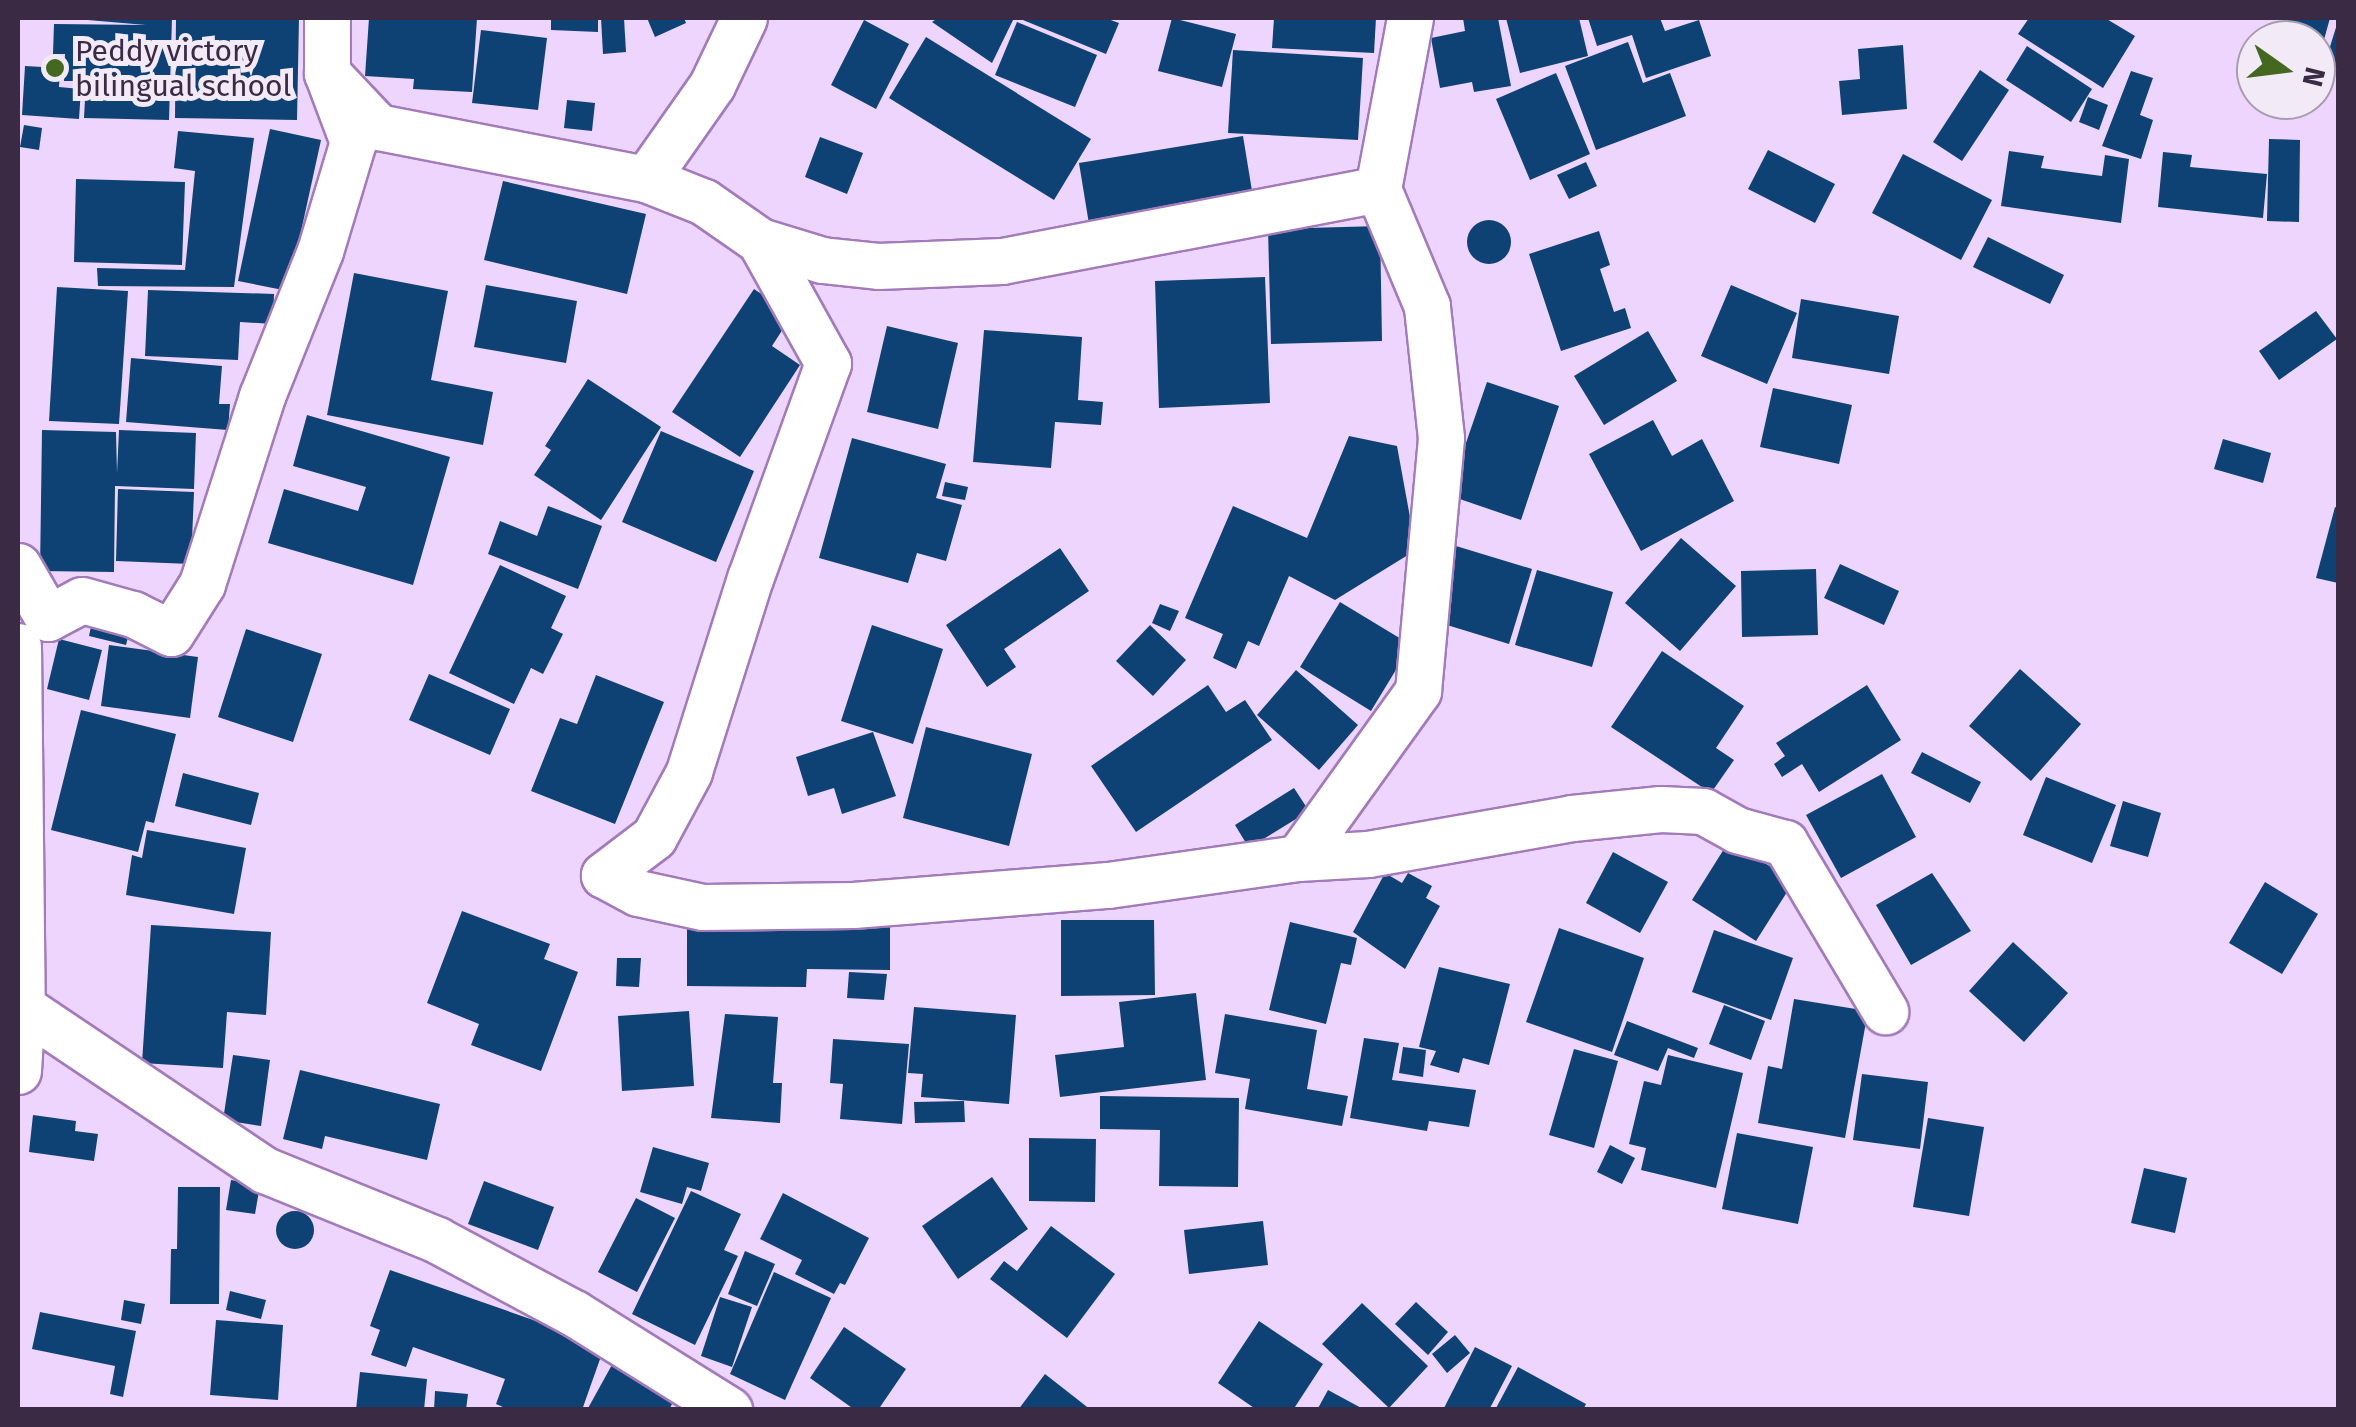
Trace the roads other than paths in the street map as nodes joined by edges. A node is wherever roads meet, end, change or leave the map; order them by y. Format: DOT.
graph roads {
  1 [pos="328,18"];
  2 [pos="744,18"];
  3 [pos="1410,18"];
  4 [pos="327,73"];
  5 [pos="646,179"];
  6 [pos="1378,189"];
  7 [pos="760,240"];
  8 [pos="18,566"];
  9 [pos="18,646"];
  10 [pos="1298,858"];
  11 [pos="22,1007"];
  12 [pos="1886,1011"];
  13 [pos="18,1071"];
  14 [pos="729,1410"];
  1 -- 4 [label="street"];
  2 -- 5 [label="street"];
  3 -- 6 [label="street"];
  4 -- 5 [label="street"];
  4 -- 8 [label="street"];
  5 -- 7 [label="street"];
  6 -- 7 [label="street"];
  6 -- 10 [label="street"];
  7 -- 10 [label="street"];
  9 -- 11 [label="street"];
  10 -- 12 [label="street"];
  11 -- 13 [label="street"];
  11 -- 14 [label="street"];
}
